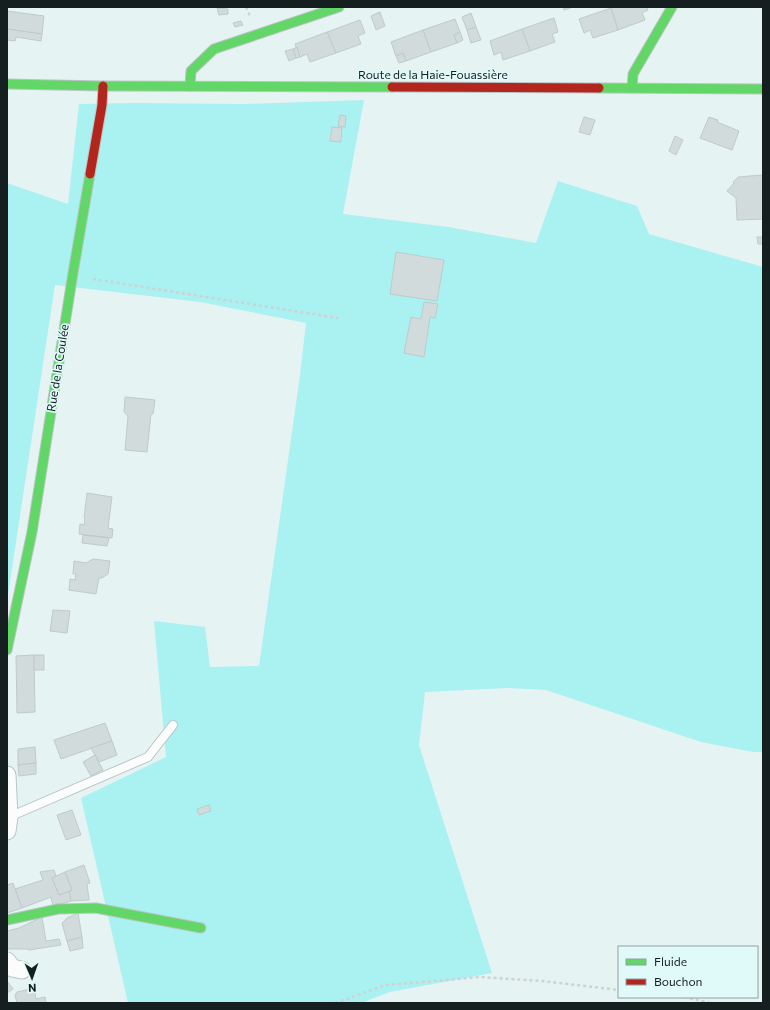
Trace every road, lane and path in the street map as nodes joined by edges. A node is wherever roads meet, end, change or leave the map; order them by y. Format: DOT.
graph roads {
  1 [pos="339,7"];
  2 [pos="672,7"];
  3 [pos="7,84"];
  4 [pos="103,86"];
  5 [pos="190,86"];
  6 [pos="632,88"];
  7 [pos="763,90"];
  8 [pos="73,273"];
  9 [pos="338,318"];
  10 [pos="7,650"];
  11 [pos="173,725"];
  12 [pos="7,775"];
  13 [pos="8,824"];
  14 [pos="7,920"];
  15 [pos="201,928"];
  16 [pos="7,961"];
  17 [pos="22,970"];
  18 [pos="618,990"];
  19 [pos="688,998"];
  20 [pos="335,1003"];
  21 [pos="711,1003"];
  1 -- 5 [label="street"];
  2 -- 6 [label="street"];
  3 -- 4 [label="street, Route de la Haie-Fouassière"];
  4 -- 5 [label="street, Route de la Haie-Fouassière"];
  4 -- 8 [label="street, Rue de la Coulée"];
  5 -- 6 [label="street, Route de la Haie-Fouassière"];
  6 -- 7 [label="street, Route de la Haie-Fouassière"];
  8 -- 9 [label="path"];
  8 -- 10 [label="street, Rue de la Coulée"];
  11 -- 13 [label="lane"];
  12 -- 13 [label="street"];
  14 -- 15 [label="street"];
  16 -- 17 [label="street"];
  18 -- 20 [label="path"];
  19 -- 21 [label="path"];
}
